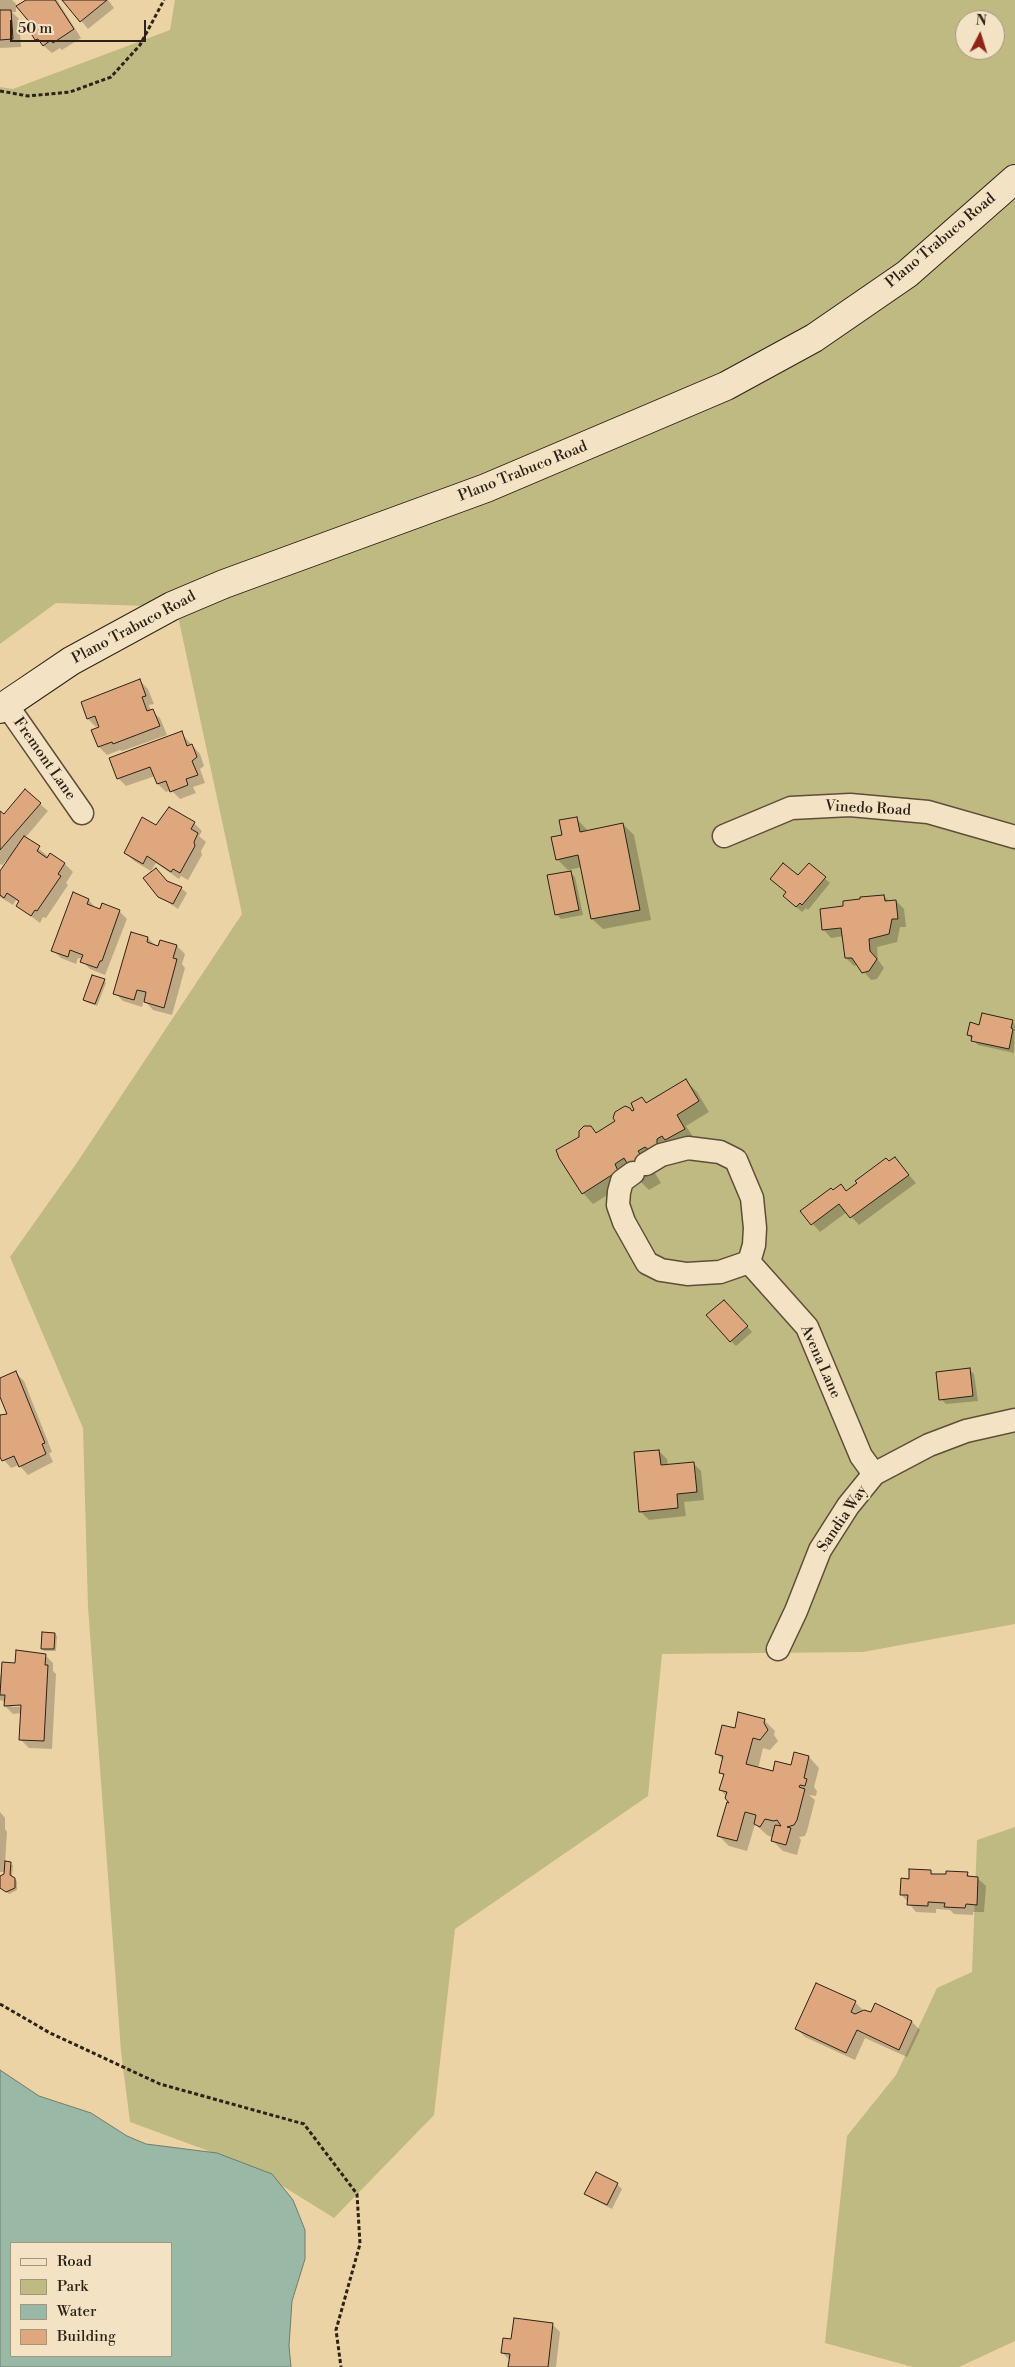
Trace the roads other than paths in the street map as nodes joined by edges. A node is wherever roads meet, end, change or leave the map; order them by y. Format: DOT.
graph roads {
  1 [pos="1015,178"];
  2 [pos="3,707"];
  3 [pos="82,813"];
  4 [pos="724,836"];
  5 [pos="1015,837"];
  6 [pos="749,1262"];
  7 [pos="1015,1420"];
  8 [pos="874,1474"];
  9 [pos="778,1650"];
  1 -- 2 [label="street, Plano Trabuco Road"];
  2 -- 3 [label="street, Fremont Lane"];
  4 -- 5 [label="street, Vinedo Road"];
  6 -- 6 [label="street"];
  6 -- 8 [label="street, Avena Lane"];
  7 -- 8 [label="street, Sandia Way"];
  8 -- 9 [label="street, Sandia Way"];
}
